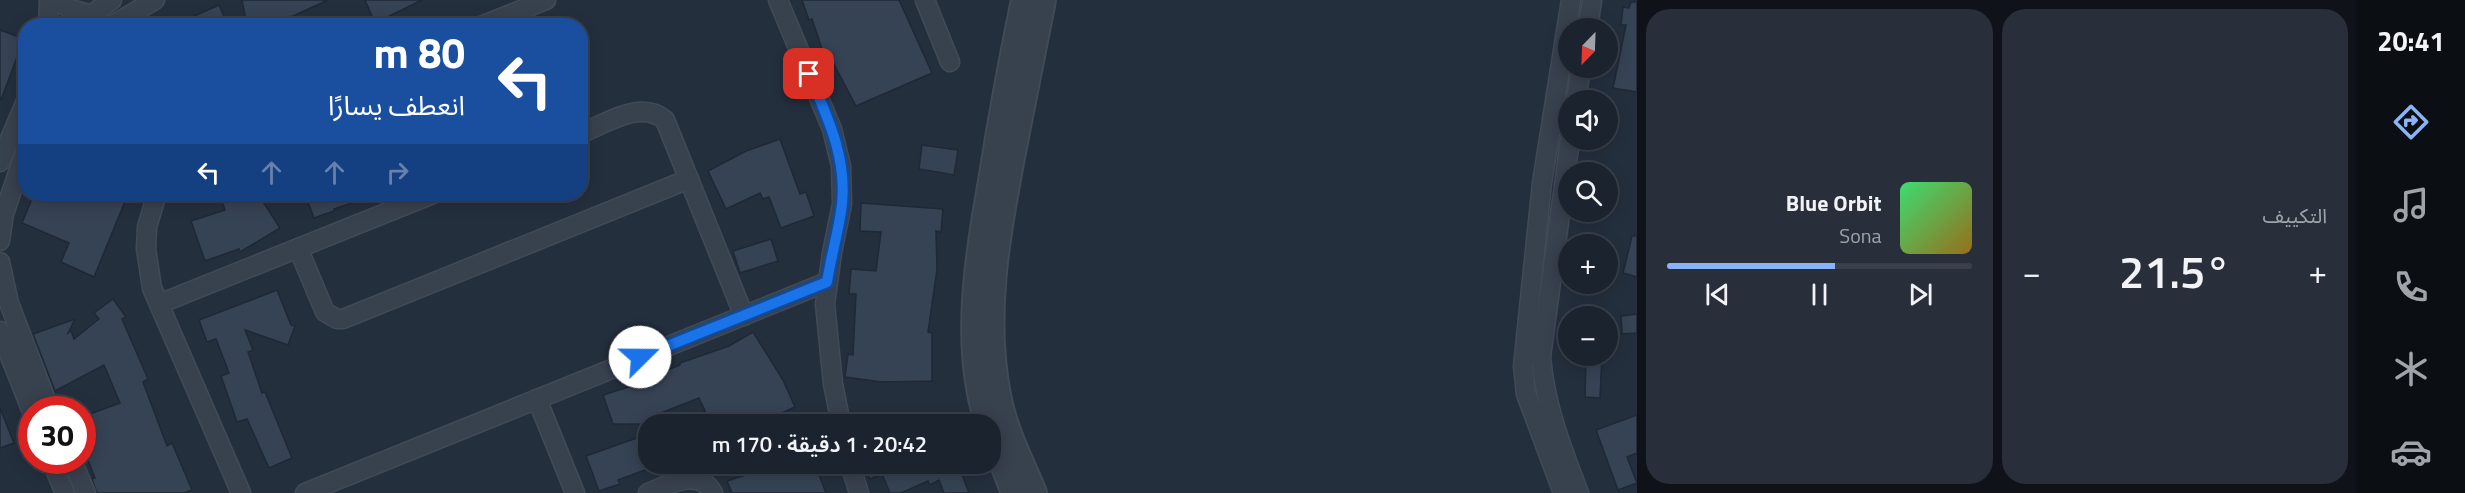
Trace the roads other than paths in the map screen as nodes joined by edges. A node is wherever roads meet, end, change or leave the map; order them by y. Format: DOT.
graph roads {
  1 [pos="49,0"];
  2 [pos="57,0"];
  3 [pos="112,0"];
  4 [pos="156,0"];
  5 [pos="546,0"];
  6 [pos="778,0"];
  7 [pos="925,0"];
  8 [pos="1023,0"];
  9 [pos="1044,0"];
  10 [pos="1571,0"];
  11 [pos="1592,0"];
  12 [pos="48,18"];
  13 [pos="80,18"];
  14 [pos="85,18"];
  15 [pos="125,18"];
  16 [pos="501,18"];
  17 [pos="1589,18"];
  18 [pos="950,62"];
  19 [pos="18,119"];
  20 [pos="588,131"];
  21 [pos="0,162"];
  22 [pos="18,171"];
  23 [pos="689,179"];
  24 [pos="1542,183"];
  25 [pos="1558,185"];
  26 [pos="155,201"];
  27 [pos="416,201"];
  28 [pos="1558,219"];
  29 [pos="0,241"];
  30 [pos="298,248"];
  31 [pos="0,262"];
  32 [pos="827,282"];
  33 [pos="159,304"];
  34 [pos="744,316"];
  35 [pos="0,331"];
  36 [pos="33,396"];
  37 [pos="36,396"];
  38 [pos="537,399"];
  39 [pos="839,414"];
  40 [pos="984,414"];
  41 [pos="1001,451"];
  42 [pos="57,474"];
  43 [pos="78,474"];
  44 [pos="853,474"];
  45 [pos="1026,492"];
  46 [pos="65,493"];
  47 [pos="86,493"];
  48 [pos="241,493"];
  49 [pos="304,493"];
  50 [pos="574,493"];
  51 [pos="648,493"];
  52 [pos="712,493"];
  53 [pos="860,493"];
  54 [pos="1563,493"];
  55 [pos="1579,493"];
  1 -- 12 [label="street"];
  2 -- 13 [label="street"];
  3 -- 14 [label="street"];
  4 -- 15 [label="street"];
  5 -- 16 [label="street"];
  6 -- 32 [label="street"];
  7 -- 18 [label="street"];
  8 -- 40 [label="street"];
  9 -- 45 [label="street"];
  10 -- 24 [label="street"];
  11 -- 17 [label="street"];
  19 -- 21 [label="street"];
  20 -- 23 [label="street"];
  22 -- 29 [label="street"];
  23 -- 30 [label="street"];
  23 -- 34 [label="street"];
  24 -- 25 [label="street"];
  24 -- 54 [label="street"];
  26 -- 33 [label="street"];
  27 -- 30 [label="street"];
  28 -- 55 [label="street"];
  30 -- 33 [label="street"];
  31 -- 37 [label="street"];
  32 -- 34 [label="street"];
  32 -- 39 [label="street"];
  33 -- 48 [label="street"];
  34 -- 38 [label="street"];
  35 -- 36 [label="street"];
  38 -- 49 [label="street"];
  38 -- 50 [label="street"];
  41 -- 45 [label="street"];
  42 -- 46 [label="street"];
  43 -- 47 [label="street"];
  44 -- 53 [label="street"];
  51 -- 52 [label="street"];
}
